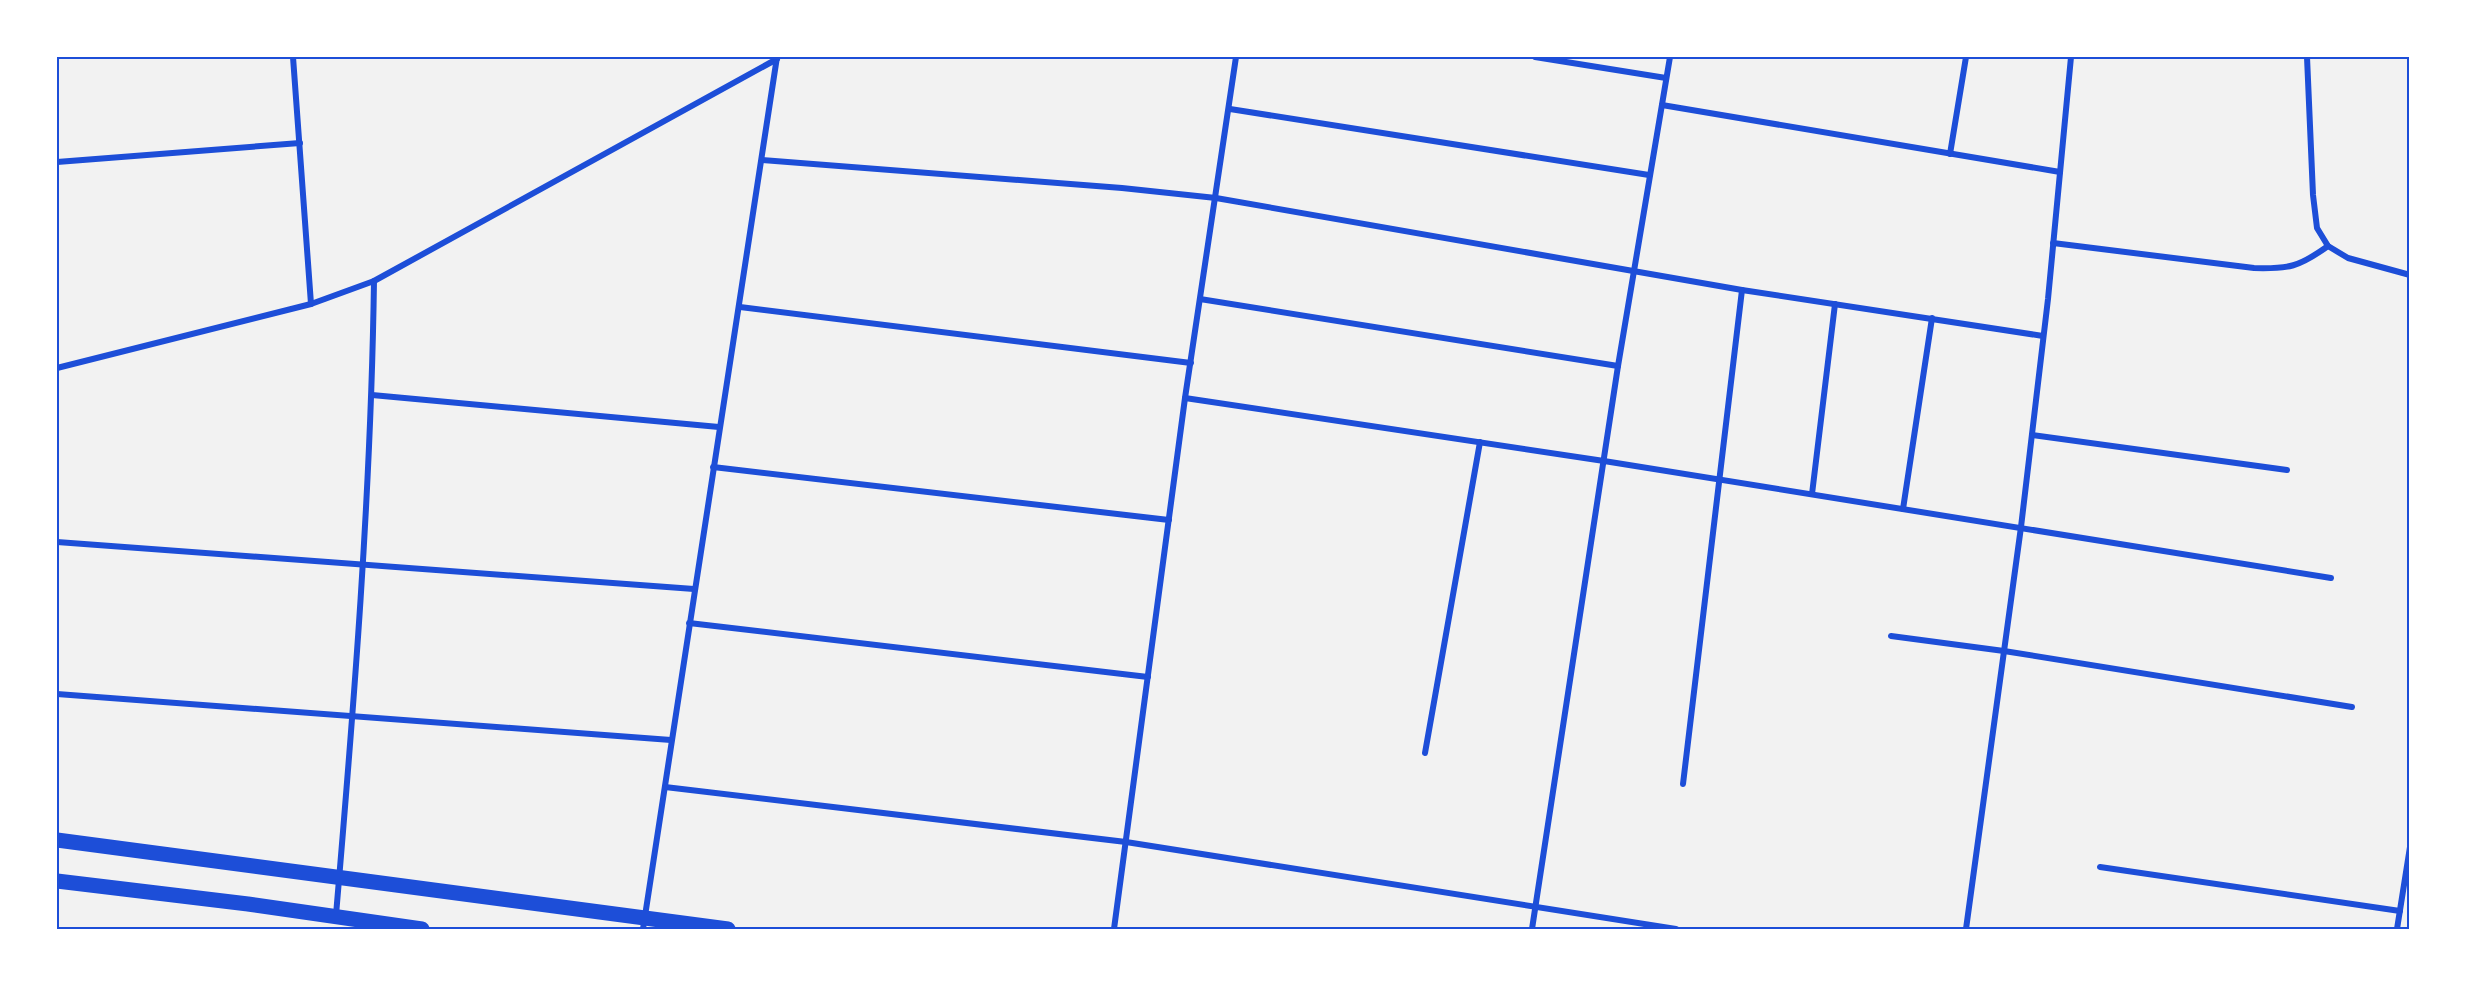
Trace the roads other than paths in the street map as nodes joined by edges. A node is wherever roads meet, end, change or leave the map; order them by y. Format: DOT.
graph roads {
  1 [pos="293,57"];
  2 [pos="1236,57"];
  3 [pos="1535,57"];
  4 [pos="1670,57"];
  5 [pos="1966,57"];
  6 [pos="2071,57"];
  7 [pos="2307,57"];
  8 [pos="777,58"];
  9 [pos="1666,78"];
  10 [pos="1662,105"];
  11 [pos="1230,109"];
  12 [pos="300,143"];
  13 [pos="1950,154"];
  14 [pos="762,160"];
  15 [pos="57,162"];
  16 [pos="2060,172"];
  17 [pos="1649,175"];
  18 [pos="1216,198"];
  19 [pos="2053,243"];
  20 [pos="2328,246"];
  21 [pos="1634,270"];
  22 [pos="2410,275"];
  23 [pos="375,281"];
  24 [pos="1742,290"];
  25 [pos="1200,299"];
  26 [pos="311,304"];
  27 [pos="1835,304"];
  28 [pos="740,307"];
  29 [pos="1932,318"];
  30 [pos="2043,336"];
  31 [pos="1191,363"];
  32 [pos="1618,366"];
  33 [pos="57,368"];
  34 [pos="372,395"];
  35 [pos="1185,398"];
  36 [pos="719,427"];
  37 [pos="2032,435"];
  38 [pos="1480,442"];
  39 [pos="1604,461"];
  40 [pos="713,467"];
  41 [pos="2287,470"];
  42 [pos="1719,479"];
  43 [pos="1812,494"];
  44 [pos="1903,508"];
  45 [pos="1169,520"];
  46 [pos="2021,527"];
  47 [pos="57,542"];
  48 [pos="362,566"];
  49 [pos="2331,578"];
  50 [pos="694,589"];
  51 [pos="689,623"];
  52 [pos="1892,636"];
  53 [pos="2004,651"];
  54 [pos="1148,677"];
  55 [pos="57,694"];
  56 [pos="2352,707"];
  57 [pos="353,717"];
  58 [pos="671,740"];
  59 [pos="1425,753"];
  60 [pos="1683,784"];
  61 [pos="665,787"];
  62 [pos="57,840"];
  63 [pos="1126,842"];
  64 [pos="2410,847"];
  65 [pos="2100,867"];
  66 [pos="339,878"];
  67 [pos="57,881"];
  68 [pos="1536,906"];
  69 [pos="2400,911"];
  70 [pos="336,916"];
  71 [pos="644,924"];
  72 [pos="422,929"];
  73 [pos="728,929"];
  74 [pos="1114,929"];
  75 [pos="1532,929"];
  76 [pos="1676,929"];
  77 [pos="1966,929"];
  78 [pos="2397,929"];
  1 -- 12 [label="street"];
  2 -- 11 [label="street"];
  3 -- 9 [label="street"];
  4 -- 9 [label="street"];
  5 -- 13 [label="street"];
  6 -- 16 [label="street"];
  7 -- 20 [label="street"];
  8 -- 14 [label="street"];
  8 -- 23 [label="street"];
  9 -- 10 [label="street"];
  10 -- 13 [label="street"];
  10 -- 17 [label="street"];
  11 -- 17 [label="street"];
  11 -- 18 [label="street"];
  12 -- 15 [label="street"];
  12 -- 26 [label="street"];
  13 -- 16 [label="street"];
  14 -- 18 [label="street"];
  14 -- 28 [label="street"];
  16 -- 19 [label="street"];
  17 -- 21 [label="street"];
  18 -- 21 [label="street"];
  18 -- 25 [label="street"];
  19 -- 20 [label="street"];
  19 -- 30 [label="street"];
  20 -- 22 [label="street"];
  21 -- 24 [label="street"];
  21 -- 32 [label="street"];
  23 -- 26 [label="street"];
  23 -- 34 [label="street"];
  24 -- 27 [label="street"];
  24 -- 42 [label="street"];
  25 -- 31 [label="street"];
  25 -- 32 [label="street"];
  26 -- 33 [label="street"];
  27 -- 29 [label="street"];
  27 -- 43 [label="street"];
  28 -- 31 [label="street"];
  28 -- 36 [label="street"];
  29 -- 30 [label="street"];
  29 -- 44 [label="street"];
  30 -- 37 [label="street"];
  31 -- 35 [label="street"];
  32 -- 39 [label="street"];
  34 -- 36 [label="street"];
  34 -- 48 [label="street"];
  35 -- 38 [label="street"];
  35 -- 45 [label="street"];
  36 -- 40 [label="street"];
  37 -- 41 [label="street"];
  37 -- 46 [label="street"];
  38 -- 39 [label="street"];
  38 -- 59 [label="street"];
  39 -- 42 [label="street"];
  39 -- 68 [label="street"];
  40 -- 45 [label="street"];
  40 -- 50 [label="street"];
  42 -- 43 [label="street"];
  42 -- 60 [label="street"];
  43 -- 44 [label="street"];
  44 -- 46 [label="street"];
  45 -- 54 [label="street"];
  46 -- 49 [label="street"];
  46 -- 53 [label="street"];
  47 -- 48 [label="street"];
  48 -- 50 [label="street"];
  48 -- 57 [label="street"];
  50 -- 51 [label="street"];
  51 -- 54 [label="street"];
  51 -- 58 [label="street"];
  52 -- 53 [label="street"];
  53 -- 56 [label="street"];
  53 -- 77 [label="street"];
  54 -- 63 [label="street"];
  55 -- 57 [label="street"];
  57 -- 58 [label="street"];
  57 -- 66 [label="street"];
  58 -- 61 [label="street"];
  61 -- 63 [label="street"];
  61 -- 71 [label="street"];
  62 -- 66 [label="main road"];
  63 -- 68 [label="street"];
  63 -- 74 [label="street"];
  64 -- 69 [label="street"];
  65 -- 69 [label="street"];
  66 -- 70 [label="street"];
  66 -- 71 [label="main road"];
  67 -- 70 [label="main road"];
  68 -- 75 [label="street"];
  68 -- 76 [label="street"];
  69 -- 78 [label="street"];
  70 -- 72 [label="main road"];
  71 -- 73 [label="main road"];
}
